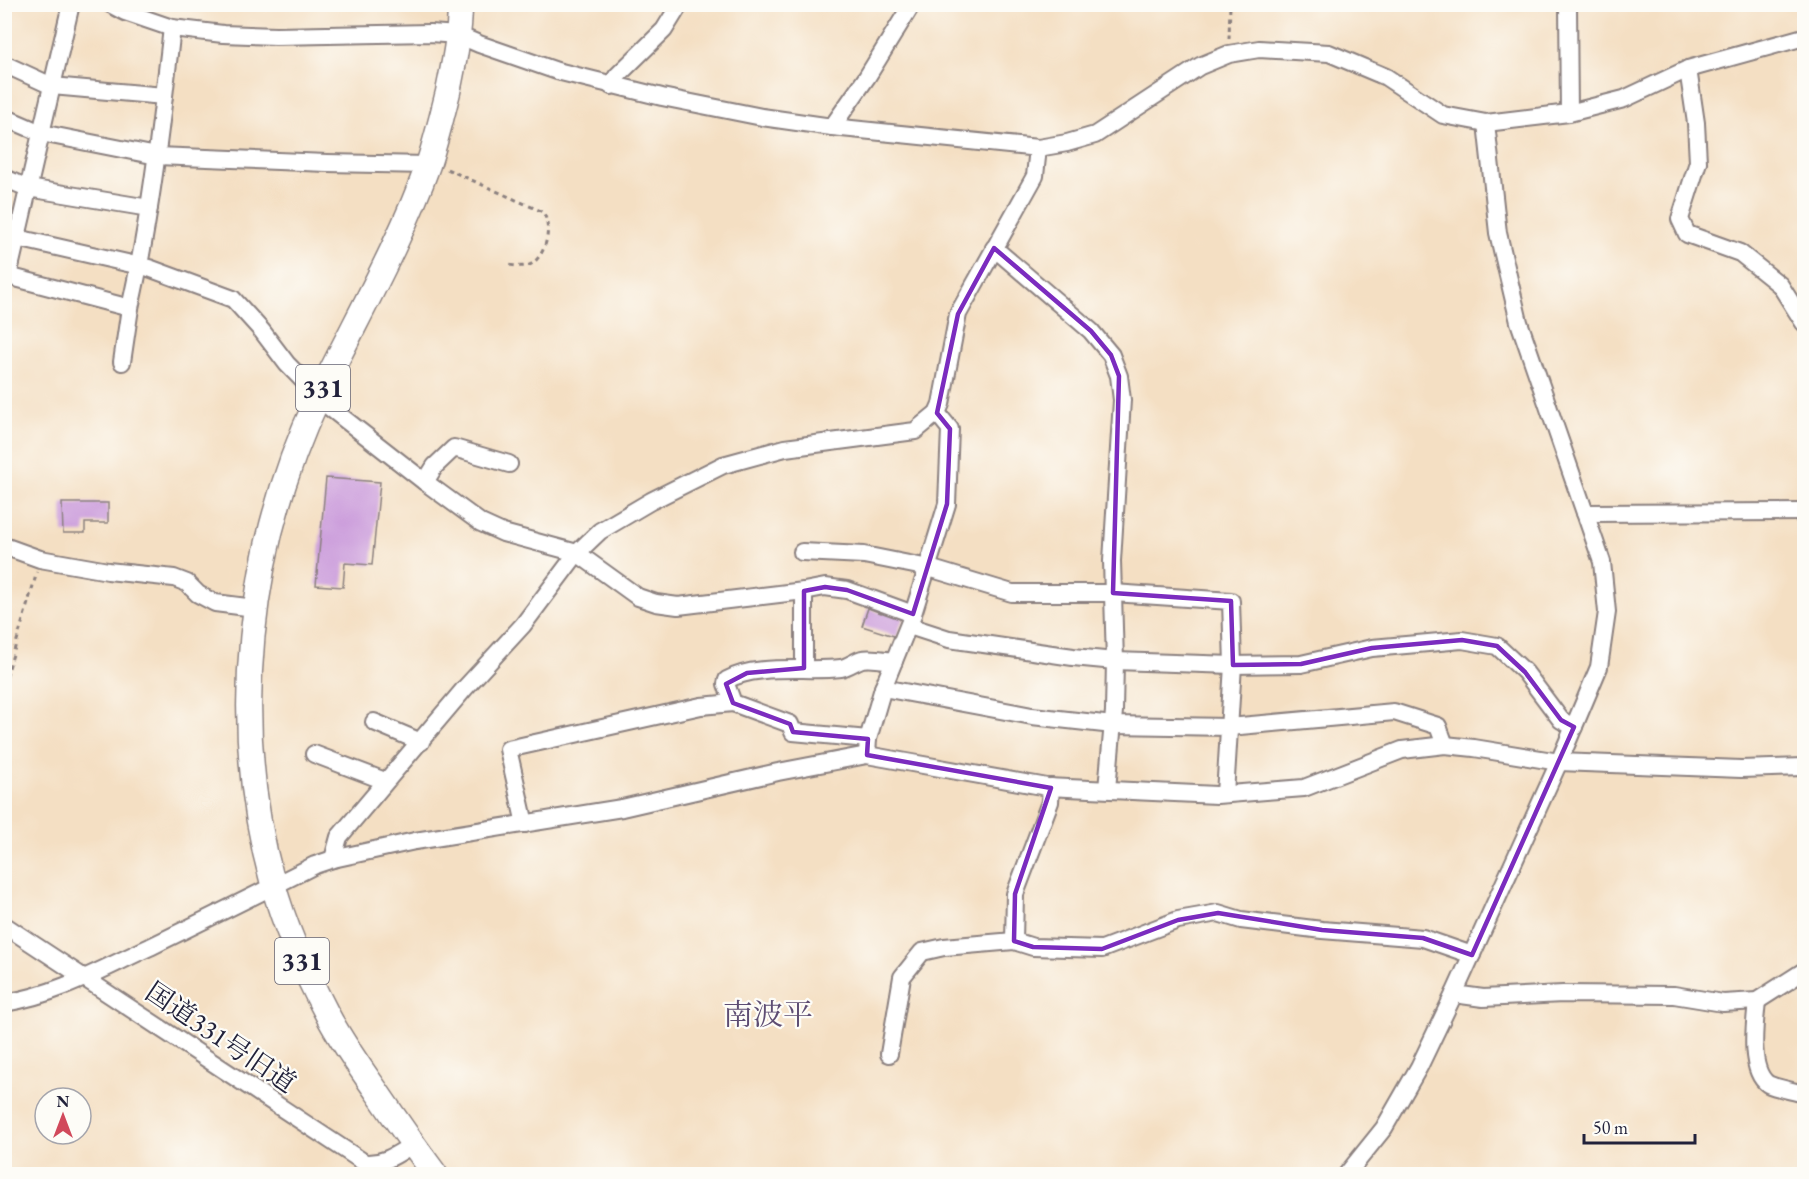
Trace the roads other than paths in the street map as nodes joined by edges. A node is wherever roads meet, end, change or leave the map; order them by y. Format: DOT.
graph roads {
  1 [pos="71,4"];
  2 [pos="110,4"];
  3 [pos="460,4"];
  4 [pos="680,4"];
  5 [pos="912,4"];
  6 [pos="1568,4"];
  7 [pos="172,28"];
  8 [pos="458,34"];
  9 [pos="1804,37"];
  10 [pos="4,63"];
  11 [pos="1688,69"];
  12 [pos="611,86"];
  13 [pos="52,87"];
  14 [pos="164,96"];
  15 [pos="1569,113"];
  16 [pos="4,117"];
  17 [pos="1486,123"];
  18 [pos="832,127"];
  19 [pos="41,133"];
  20 [pos="1038,148"];
  21 [pos="157,156"];
  22 [pos="428,165"];
  23 [pos="4,178"];
  24 [pos="28,188"];
  25 [pos="149,208"];
  26 [pos="10,236"];
  27 [pos="994,248"];
  28 [pos="140,266"];
  29 [pos="6,275"];
  30 [pos="130,309"];
  31 [pos="1804,323"];
  32 [pos="122,362"];
  33 [pos="319,397"];
  34 [pos="937,413"];
  35 [pos="510,464"];
  36 [pos="425,482"];
  37 [pos="1804,512"];
  38 [pos="1585,513"];
  39 [pos="4,546"];
  40 [pos="802,552"];
  41 [pos="577,553"];
  42 [pos="929,568"];
  43 [pos="804,591"];
  44 [pos="1113,593"];
  45 [pos="255,608"];
  46 [pos="911,620"];
  47 [pos="894,661"];
  48 [pos="1116,661"];
  49 [pos="1233,665"];
  50 [pos="804,668"];
  51 [pos="883,688"];
  52 [pos="733,703"];
  53 [pos="374,722"];
  54 [pos="1113,725"];
  55 [pos="1229,727"];
  56 [pos="1574,727"];
  57 [pos="421,742"];
  58 [pos="1445,745"];
  59 [pos="868,747"];
  60 [pos="314,754"];
  61 [pos="1559,762"];
  62 [pos="1804,767"];
  63 [pos="385,781"];
  64 [pos="1051,787"];
  65 [pos="1107,789"];
  66 [pos="1225,794"];
  67 [pos="525,824"];
  68 [pos="333,859"];
  69 [pos="274,886"];
  70 [pos="4,925"];
  71 [pos="1014,941"];
  72 [pos="1472,955"];
  73 [pos="1804,970"];
  74 [pos="84,978"];
  75 [pos="1454,994"];
  76 [pos="1756,1001"];
  77 [pos="4,1003"];
  78 [pos="889,1054"];
  79 [pos="1804,1094"];
  80 [pos="412,1145"];
  81 [pos="435,1174"];
  82 [pos="1347,1174"];
  1 -- 13 [label="street"];
  2 -- 7 [label="street"];
  3 -- 8 [label="highway, 331"];
  4 -- 12 [label="street"];
  5 -- 18 [label="street"];
  6 -- 15 [label="street"];
  7 -- 8 [label="street"];
  7 -- 14 [label="street"];
  8 -- 12 [label="street"];
  8 -- 22 [label="highway, 331"];
  9 -- 11 [label="street"];
  10 -- 13 [label="street"];
  11 -- 15 [label="street"];
  11 -- 31 [label="street"];
  12 -- 18 [label="street"];
  13 -- 14 [label="street"];
  13 -- 19 [label="street"];
  14 -- 21 [label="street"];
  15 -- 17 [label="street"];
  16 -- 19 [label="street"];
  17 -- 20 [label="street"];
  17 -- 38 [label="street"];
  18 -- 20 [label="street"];
  19 -- 21 [label="street"];
  19 -- 24 [label="street"];
  20 -- 27 [label="street"];
  21 -- 22 [label="street"];
  21 -- 25 [label="street"];
  22 -- 33 [label="highway, 331"];
  23 -- 24 [label="street"];
  24 -- 25 [label="street"];
  24 -- 26 [label="street"];
  25 -- 28 [label="street"];
  26 -- 28 [label="street"];
  26 -- 29 [label="street"];
  27 -- 34 [label="street"];
  27 -- 44 [label="street"];
  28 -- 30 [label="street"];
  28 -- 33 [label="street"];
  29 -- 30 [label="street"];
  30 -- 32 [label="street"];
  33 -- 36 [label="street"];
  33 -- 45 [label="highway, 331"];
  34 -- 41 [label="street"];
  34 -- 42 [label="street"];
  35 -- 36 [label="street"];
  36 -- 41 [label="street"];
  37 -- 38 [label="street"];
  38 -- 56 [label="street"];
  39 -- 45 [label="street"];
  40 -- 42 [label="street"];
  41 -- 43 [label="street"];
  41 -- 57 [label="street"];
  42 -- 44 [label="street"];
  42 -- 46 [label="street"];
  43 -- 46 [label="street"];
  43 -- 50 [label="street"];
  44 -- 48 [label="street"];
  44 -- 49 [label="street"];
  45 -- 69 [label="highway, 331"];
  46 -- 47 [label="street"];
  46 -- 48 [label="street"];
  47 -- 50 [label="street"];
  47 -- 51 [label="street"];
  48 -- 49 [label="street"];
  48 -- 54 [label="street"];
  49 -- 55 [label="street"];
  49 -- 56 [label="street"];
  50 -- 52 [label="street"];
  51 -- 54 [label="street"];
  51 -- 59 [label="street"];
  52 -- 59 [label="street"];
  52 -- 67 [label="street"];
  53 -- 57 [label="street"];
  54 -- 55 [label="street"];
  54 -- 65 [label="street"];
  55 -- 58 [label="street"];
  55 -- 66 [label="street"];
  56 -- 61 [label="street"];
  57 -- 63 [label="street"];
  58 -- 61 [label="street"];
  58 -- 66 [label="street"];
  59 -- 64 [label="street"];
  59 -- 67 [label="street"];
  60 -- 63 [label="street"];
  61 -- 62 [label="street"];
  61 -- 72 [label="street"];
  63 -- 68 [label="street"];
  64 -- 65 [label="street"];
  64 -- 71 [label="street"];
  65 -- 66 [label="street"];
  67 -- 68 [label="street"];
  68 -- 69 [label="street"];
  69 -- 74 [label="street"];
  69 -- 80 [label="highway, 331"];
  70 -- 74 [label="street, 国道331号旧道"];
  71 -- 72 [label="street"];
  71 -- 78 [label="street"];
  72 -- 75 [label="street"];
  73 -- 76 [label="street"];
  74 -- 77 [label="street"];
  74 -- 80 [label="street, 国道331号旧道"];
  75 -- 76 [label="street"];
  75 -- 82 [label="street"];
  76 -- 79 [label="street"];
  80 -- 81 [label="highway, 331"];
}
